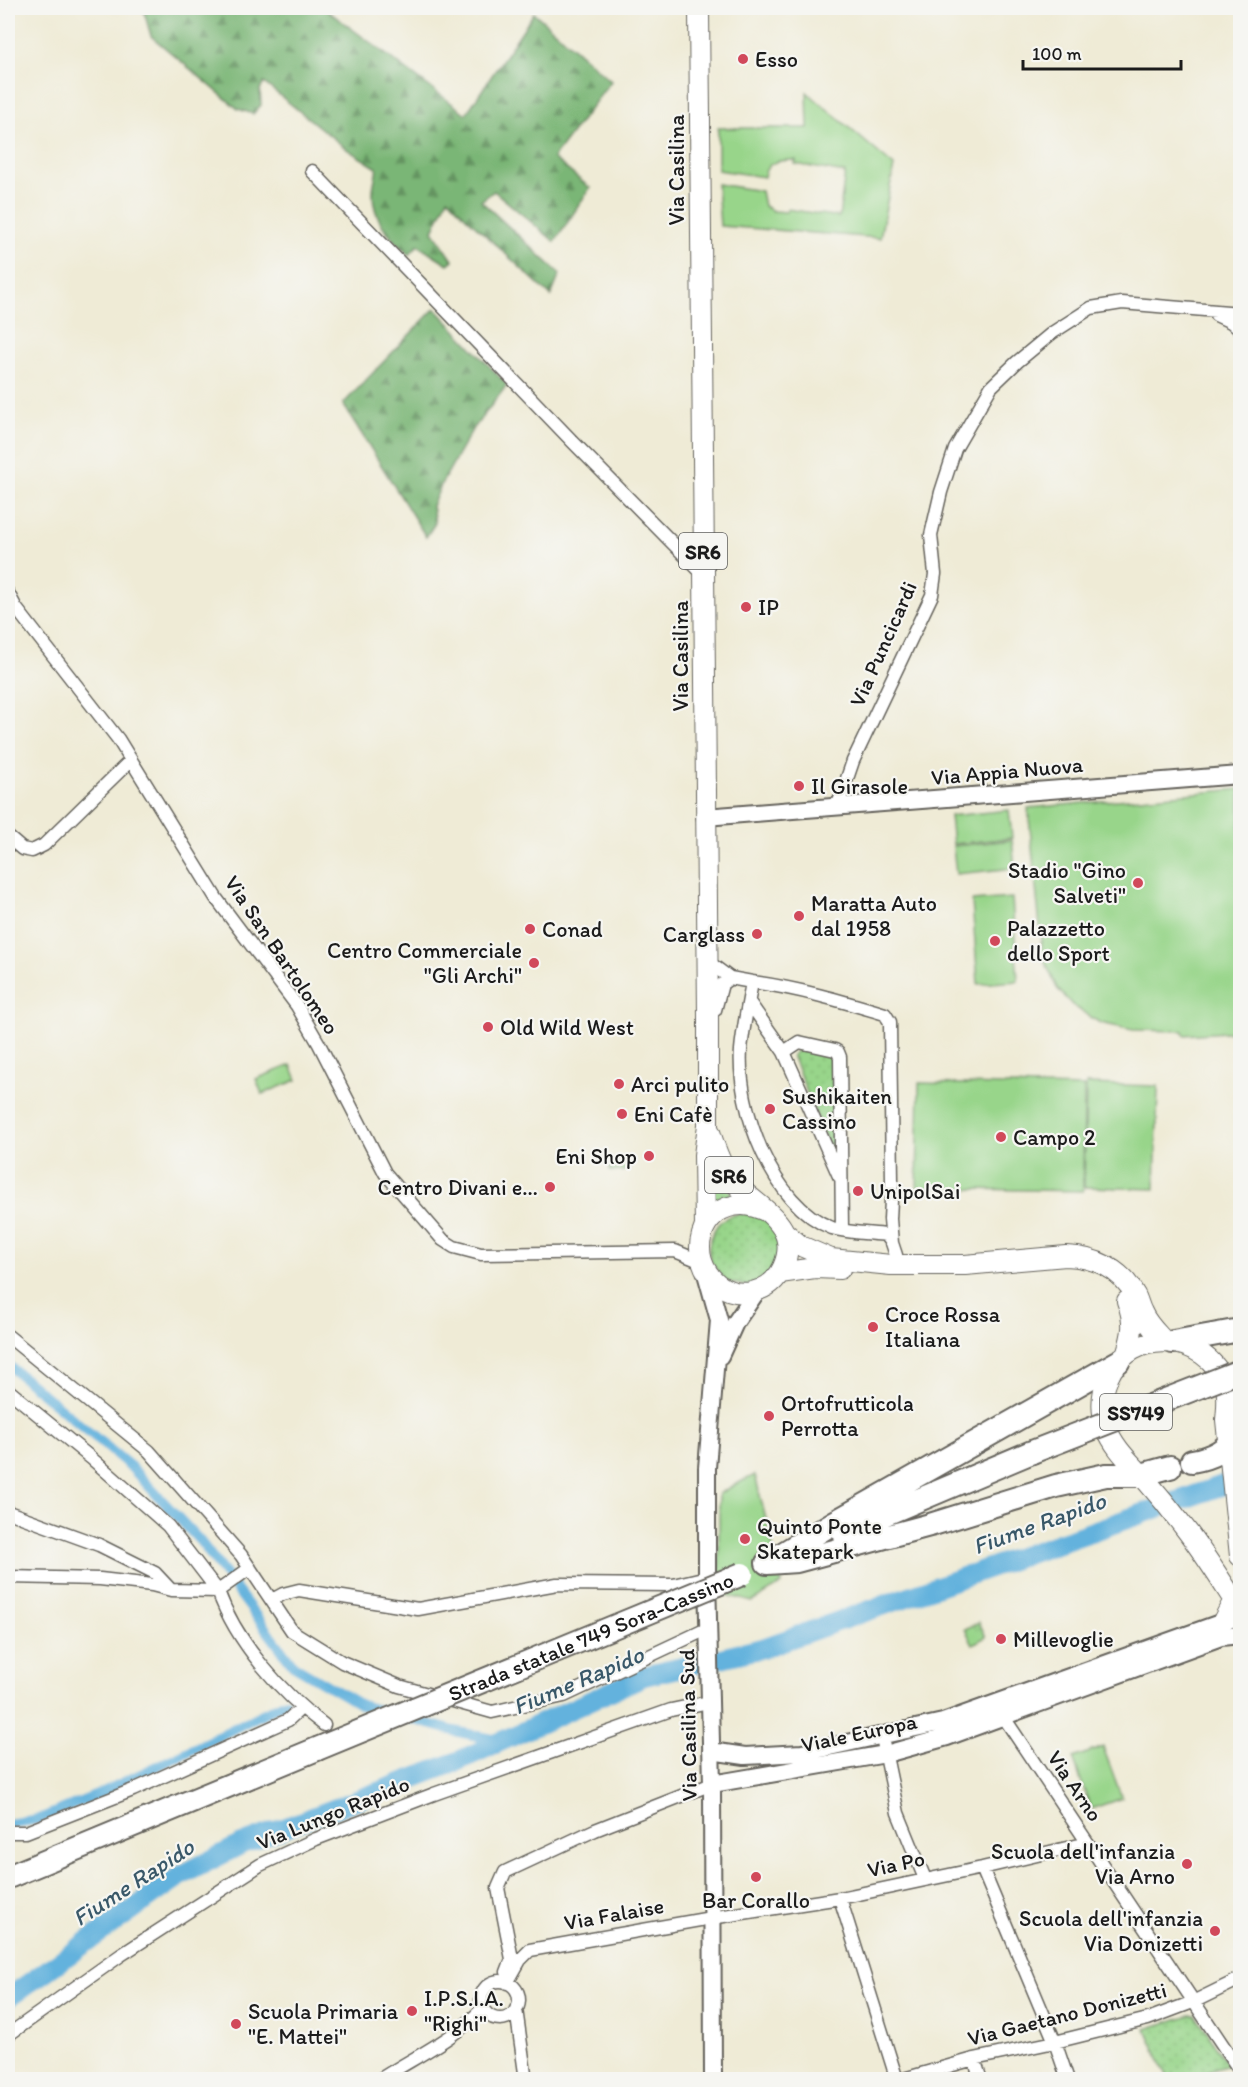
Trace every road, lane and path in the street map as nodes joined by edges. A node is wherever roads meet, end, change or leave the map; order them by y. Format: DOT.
graph roads {
  1 [pos="699,8"];
  2 [pos="312,171"];
  3 [pos="1207,310"];
  4 [pos="1240,313"];
  5 [pos="1240,330"];
  6 [pos="703,574"];
  7 [pos="8,593"];
  8 [pos="131,760"];
  9 [pos="1240,775"];
  10 [pos="837,808"];
  11 [pos="705,817"];
  12 [pos="8,837"];
  13 [pos="707,961"];
  14 [pos="730,978"];
  15 [pos="752,982"];
  16 [pos="749,1002"];
  17 [pos="707,1043"];
  18 [pos="784,1052"];
  19 [pos="708,1125"];
  20 [pos="841,1181"];
  21 [pos="768,1212"];
  22 [pos="842,1230"];
  23 [pos="703,1232"];
  24 [pos="784,1232"];
  25 [pos="892,1243"];
  26 [pos="675,1251"];
  27 [pos="831,1263"];
  28 [pos="891,1265"];
  29 [pos="703,1266"];
  30 [pos="780,1273"];
  31 [pos="758,1291"];
  32 [pos="1240,1330"];
  33 [pos="8,1336"];
  34 [pos="1169,1342"];
  35 [pos="1122,1358"];
  36 [pos="714,1371"];
  37 [pos="1240,1371"];
  38 [pos="8,1389"];
  39 [pos="1232,1440"];
  40 [pos="1116,1444"];
  41 [pos="1192,1461"];
  42 [pos="1170,1467"];
  43 [pos="1145,1479"];
  44 [pos="8,1512"];
  45 [pos="1240,1556"];
  46 [pos="767,1563"];
  47 [pos="250,1568"];
  48 [pos="8,1577"];
  49 [pos="707,1577"];
  50 [pos="171,1590"];
  51 [pos="218,1591"];
  52 [pos="272,1600"];
  53 [pos="1235,1612"];
  54 [pos="709,1634"];
  55 [pos="1240,1635"];
  56 [pos="710,1702"];
  57 [pos="301,1708"];
  58 [pos="1000,1711"];
  59 [pos="324,1725"];
  60 [pos="882,1737"];
  61 [pos="711,1751"];
  62 [pos="886,1754"];
  63 [pos="712,1784"];
  64 [pos="8,1833"];
  65 [pos="1088,1843"];
  66 [pos="982,1868"];
  67 [pos="8,1877"];
  68 [pos="925,1879"];
  69 [pos="840,1898"];
  70 [pos="711,1918"];
  71 [pos="1240,1979"];
  72 [pos="505,1982"];
  73 [pos="1193,2001"];
  74 [pos="485,2011"];
  75 [pos="512,2013"];
  76 [pos="8,2035"];
  77 [pos="1055,2042"];
  78 [pos="974,2059"];
  79 [pos="1240,2071"];
  80 [pos="379,2079"];
  81 [pos="526,2079"];
  82 [pos="713,2079"];
  83 [pos="899,2079"];
  84 [pos="981,2079"];
  85 [pos="1068,2079"];
  1 -- 6 [label="main road, Via Casilina / SR6"];
  2 -- 6 [label="street"];
  3 -- 4 [label="street, Via Puncicardi"];
  3 -- 5 [label="street"];
  3 -- 10 [label="street, Via Puncicardi"];
  6 -- 11 [label="main road, Via Casilina / SR6"];
  7 -- 8 [label="street, Via San Bartolomeo"];
  8 -- 12 [label="street"];
  8 -- 26 [label="street, Via San Bartolomeo"];
  9 -- 10 [label="street, Via Appia Nuova"];
  10 -- 11 [label="street, Via Appia Nuova"];
  11 -- 13 [label="main road, Via Casilina / SR6"];
  13 -- 14 [label="street"];
  13 -- 17 [label="main road, Via Casilina / SR6"];
  14 -- 15 [label="street"];
  14 -- 17 [label="street"];
  15 -- 16 [label="street"];
  15 -- 25 [label="street"];
  16 -- 18 [label="street"];
  16 -- 22 [label="street"];
  17 -- 19 [label="main road, Via Casilina / SR6"];
  18 -- 20 [label="street"];
  18 -- 20 [label="street"];
  19 -- 21 [label="main road, Via Casilina / SR6"];
  19 -- 23 [label="main road, Via Casilina / SR6"];
  20 -- 22 [label="street"];
  21 -- 23 [label="main road, SR6"];
  21 -- 24 [label="main road, Via Casilina / SR6"];
  22 -- 25 [label="street"];
  23 -- 26 [label="street"];
  23 -- 29 [label="main road, Via Casilina / SR6"];
  24 -- 27 [label="main road, Via Casilina"];
  24 -- 30 [label="main road"];
  25 -- 28 [label="street"];
  26 -- 29 [label="street"];
  27 -- 28 [label="main road"];
  27 -- 30 [label="main road"];
  27 -- 35 [label="main road"];
  28 -- 34 [label="main road"];
  29 -- 31 [label="main road"];
  29 -- 36 [label="street, Via Casilina Sud"];
  30 -- 31 [label="main road"];
  31 -- 36 [label="street, Via Casilina Sud"];
  32 -- 34 [label="highway"];
  33 -- 47 [label="street"];
  34 -- 35 [label="main road"];
  34 -- 39 [label="main road"];
  35 -- 40 [label="main road"];
  35 -- 46 [label="highway"];
  36 -- 49 [label="street, Via Casilina Sud"];
  37 -- 46 [label="highway, Strada statale 749 Sora-Cassino / SS749, bridge"];
  38 -- 51 [label="street"];
  39 -- 41 [label="highway"];
  39 -- 45 [label="main road"];
  40 -- 42 [label="main road"];
  40 -- 43 [label="main road"];
  41 -- 42 [label="main road"];
  42 -- 43 [label="highway"];
  43 -- 46 [label="highway"];
  43 -- 53 [label="main road"];
  44 -- 50 [label="street"];
  46 -- 67 [label="highway, Strada statale 749 Sora-Cassino / SS749, bridge"];
  47 -- 51 [label="street"];
  47 -- 52 [label="street"];
  48 -- 50 [label="street"];
  49 -- 52 [label="street"];
  49 -- 54 [label="street, Via Casilina Sud"];
  50 -- 51 [label="street"];
  51 -- 57 [label="street"];
  52 -- 54 [label="street"];
  53 -- 58 [label="street, Viale Europa"];
  54 -- 56 [label="street, Via Casilina Sud"];
  55 -- 58 [label="street, Viale Europa"];
  56 -- 61 [label="street, Via Casilina Sud"];
  56 -- 76 [label="street, Via Lungo Rapido"];
  57 -- 59 [label="street"];
  57 -- 64 [label="street"];
  58 -- 60 [label="street, Viale Europa"];
  58 -- 62 [label="street, Viale Europa"];
  58 -- 65 [label="street, Via Arno"];
  60 -- 61 [label="street, Viale Europa"];
  60 -- 62 [label="street"];
  61 -- 63 [label="street, Via Casilina Sud"];
  62 -- 63 [label="street, Viale Europa"];
  62 -- 68 [label="street"];
  63 -- 70 [label="street, Via Casilina Sud"];
  63 -- 72 [label="street, Viale Europa"];
  65 -- 66 [label="street, Via Po"];
  65 -- 73 [label="street, Via Arno"];
  66 -- 68 [label="street, Via Po"];
  66 -- 77 [label="street"];
  68 -- 69 [label="street, Via Po"];
  69 -- 70 [label="street, Via Po"];
  69 -- 83 [label="street"];
  70 -- 72 [label="street, Via Falaise"];
  70 -- 82 [label="street, Via Casilina Sud"];
  71 -- 73 [label="street, Via Gaetano Donizetti"];
  72 -- 74 [label="street"];
  72 -- 75 [label="street"];
  73 -- 77 [label="street, Via Gaetano Donizetti"];
  73 -- 79 [label="street, Via Arno"];
  74 -- 75 [label="street"];
  74 -- 80 [label="street"];
  75 -- 81 [label="street"];
  77 -- 78 [label="street, Via Gaetano Donizetti"];
  77 -- 85 [label="street"];
  78 -- 83 [label="street, Via Gaetano Donizetti"];
  78 -- 84 [label="street"];
}
